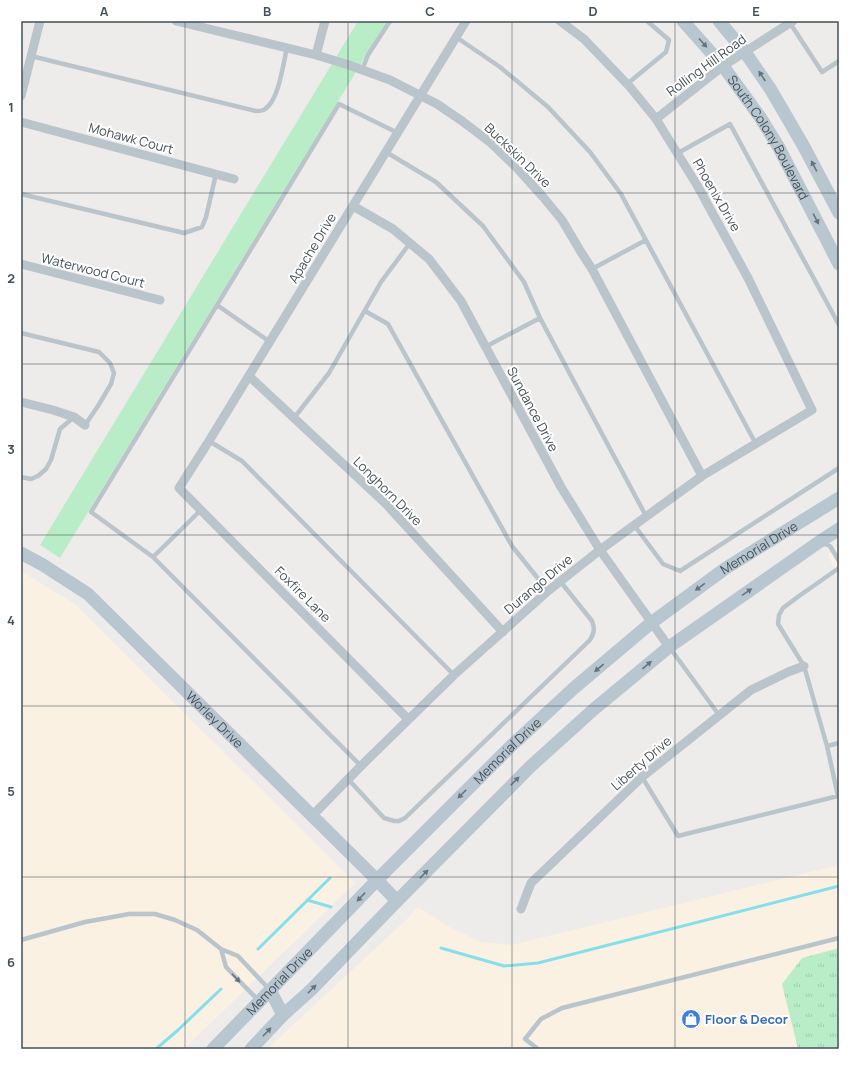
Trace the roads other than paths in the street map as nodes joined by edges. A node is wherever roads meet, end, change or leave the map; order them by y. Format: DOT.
graph roads {
  1 [pos="40,21"];
  2 [pos="176,21"];
  3 [pos="325,21"];
  4 [pos="390,21"];
  5 [pos="466,21"];
  6 [pos="560,21"];
  7 [pos="647,21"];
  8 [pos="683,21"];
  9 [pos="719,21"];
  10 [pos="791,22"];
  11 [pos="456,37"];
  12 [pos="287,48"];
  13 [pos="745,52"];
  14 [pos="316,55"];
  15 [pos="31,56"];
  16 [pos="839,61"];
  17 [pos="723,66"];
  18 [pos="362,70"];
  19 [pos="627,84"];
  20 [pos="21,96"];
  21 [pos="420,96"];
  22 [pos="656,119"];
  23 [pos="21,122"];
  24 [pos="398,133"];
  25 [pos="386,152"];
  26 [pos="678,153"];
  27 [pos="216,174"];
  28 [pos="234,179"];
  29 [pos="21,194"];
  30 [pos="353,206"];
  31 [pos="839,213"];
  32 [pos="646,240"];
  33 [pos="410,243"];
  34 [pos="21,264"];
  35 [pos="839,264"];
  36 [pos="592,269"];
  37 [pos="160,300"];
  38 [pos="217,305"];
  39 [pos="364,311"];
  40 [pos="540,318"];
  41 [pos="839,325"];
  42 [pos="21,333"];
  43 [pos="270,342"];
  44 [pos="485,347"];
  45 [pos="249,376"];
  46 [pos="21,402"];
  47 [pos="812,410"];
  48 [pos="74,417"];
  49 [pos="294,418"];
  50 [pos="85,425"];
  51 [pos="209,441"];
  52 [pos="756,444"];
  53 [pos="839,468"];
  54 [pos="702,476"];
  55 [pos="21,477"];
  56 [pos="179,488"];
  57 [pos="839,498"];
  58 [pos="201,510"];
  59 [pos="646,516"];
  60 [pos="634,525"];
  61 [pos="839,529"];
  62 [pos="819,542"];
  63 [pos="600,550"];
  64 [pos="21,553"];
  65 [pos="153,556"];
  66 [pos="839,561"];
  67 [pos="839,568"];
  68 [pos="560,581"];
  69 [pos="548,591"];
  70 [pos="652,623"];
  71 [pos="502,632"];
  72 [pos="669,646"];
  73 [pos="804,666"];
  74 [pos="454,675"];
  75 [pos="719,715"];
  76 [pos="408,719"];
  77 [pos="839,743"];
  78 [pos="827,746"];
  79 [pos="361,766"];
  80 [pos="642,777"];
  81 [pos="348,780"];
  82 [pos="312,816"];
  83 [pos="377,880"];
  84 [pos="397,902"];
  85 [pos="521,909"];
  86 [pos="839,938"];
  87 [pos="21,940"];
  88 [pos="221,949"];
  89 [pos="270,990"];
  90 [pos="260,1001"];
  91 [pos="283,1015"];
  92 [pos="213,1049"];
  93 [pos="251,1049"];
  94 [pos="538,1049"];
  1 -- 15 [label="street"];
  2 -- 12 [label="street, Buckskin Drive"];
  3 -- 14 [label="street"];
  4 -- 18 [label="lane"];
  5 -- 11 [label="street, Apache Drive"];
  6 -- 19 [label="street, Phoenix Drive"];
  7 -- 19 [label="lane"];
  8 -- 17 [label="street, South Colony Boulevard, one-way"];
  9 -- 13 [label="street, South Colony Boulevard"];
  10 -- 13 [label="street, Rolling Hill Road"];
  10 -- 16 [label="lane"];
  11 -- 21 [label="street, Apache Drive"];
  11 -- 32 [label="lane"];
  12 -- 14 [label="street, Buckskin Drive"];
  12 -- 15 [label="lane"];
  13 -- 17 [label="street, Rolling Hill Road"];
  31 -- 13 [label="street, South Colony Boulevard, one-way"];
  14 -- 18 [label="street, Buckskin Drive"];
  15 -- 20 [label="street"];
  17 -- 22 [label="street, Rolling Hill Road"];
  17 -- 35 [label="street, South Colony Boulevard, one-way"];
  18 -- 21 [label="street, Buckskin Drive"];
  19 -- 22 [label="street, Phoenix Drive"];
  21 -- 24 [label="street, Apache Drive"];
  21 -- 36 [label="street, Buckskin Drive"];
  22 -- 26 [label="street, Phoenix Drive"];
  23 -- 27 [label="street, Mohawk Court"];
  24 -- 25 [label="street, Apache Drive"];
  24 -- 38 [label="lane"];
  25 -- 30 [label="street, Apache Drive"];
  25 -- 40 [label="lane"];
  26 -- 41 [label="lane"];
  26 -- 47 [label="street, Phoenix Drive"];
  27 -- 28 [label="street, Mohawk Court"];
  27 -- 29 [label="lane"];
  30 -- 33 [label="street, Sundance Drive"];
  30 -- 43 [label="street, Apache Drive"];
  32 -- 36 [label="lane"];
  32 -- 52 [label="lane"];
  33 -- 39 [label="lane"];
  33 -- 44 [label="street, Sundance Drive"];
  34 -- 37 [label="street, Waterwood Court"];
  36 -- 54 [label="street, Buckskin Drive"];
  38 -- 43 [label="lane"];
  38 -- 65 [label="lane"];
  39 -- 49 [label="lane"];
  39 -- 69 [label="lane"];
  40 -- 44 [label="lane"];
  40 -- 59 [label="lane"];
  42 -- 50 [label="lane"];
  43 -- 45 [label="street, Apache Drive"];
  44 -- 63 [label="street, Sundance Drive"];
  45 -- 49 [label="street, Longhorn Drive"];
  45 -- 51 [label="street, Apache Drive"];
  46 -- 48 [label="street"];
  47 -- 52 [label="street, Durango Drive"];
  48 -- 50 [label="street"];
  48 -- 55 [label="lane"];
  49 -- 71 [label="street, Longhorn Drive"];
  51 -- 56 [label="street, Apache Drive"];
  51 -- 74 [label="lane"];
  52 -- 54 [label="street, Durango Drive"];
  53 -- 60 [label="lane"];
  54 -- 59 [label="street, Durango Drive"];
  56 -- 58 [label="street, Foxfire Lane"];
  57 -- 70 [label="street, Memorial Drive, one-way"];
  58 -- 65 [label="lane"];
  58 -- 76 [label="street, Foxfire Lane"];
  59 -- 60 [label="street, Durango Drive"];
  60 -- 63 [label="street, Durango Drive"];
  61 -- 62 [label="street, Memorial Drive"];
  62 -- 66 [label="lane"];
  72 -- 62 [label="street, Memorial Drive, one-way"];
  63 -- 68 [label="street, Durango Drive"];
  63 -- 70 [label="street, Sundance Drive"];
  64 -- 82 [label="street, Worley Drive"];
  65 -- 79 [label="lane"];
  67 -- 73 [label="lane"];
  68 -- 69 [label="street, Durango Drive"];
  68 -- 81 [label="lane"];
  69 -- 71 [label="street, Durango Drive"];
  70 -- 72 [label="street, Sundance Drive"];
  70 -- 83 [label="street, Memorial Drive, one-way"];
  71 -- 74 [label="street, Durango Drive"];
  72 -- 75 [label="lane"];
  84 -- 72 [label="street, Memorial Drive, one-way"];
  73 -- 75 [label="street, Liberty Drive"];
  73 -- 78 [label="lane"];
  74 -- 76 [label="street, Durango Drive"];
  75 -- 80 [label="street, Liberty Drive"];
  76 -- 79 [label="street, Durango Drive"];
  77 -- 78 [label="lane"];
  78 -- 80 [label="lane"];
  79 -- 81 [label="street, Durango Drive"];
  80 -- 85 [label="street, Liberty Drive"];
  81 -- 82 [label="street, Durango Drive"];
  82 -- 83 [label="street, Worley Drive"];
  83 -- 84 [label="street, Worley Drive"];
  83 -- 89 [label="street, Memorial Drive, one-way"];
  91 -- 84 [label="street, Memorial Drive, one-way"];
  86 -- 94 [label="lane"];
  87 -- 88 [label="lane"];
  88 -- 89 [label="lane"];
  88 -- 90 [label="lane, one-way"];
  89 -- 90 [label="street, Memorial Drive"];
  89 -- 91 [label="street"];
  90 -- 91 [label="street"];
  90 -- 92 [label="street, Memorial Drive"];
  93 -- 91 [label="street, Memorial Drive, one-way"];
}
